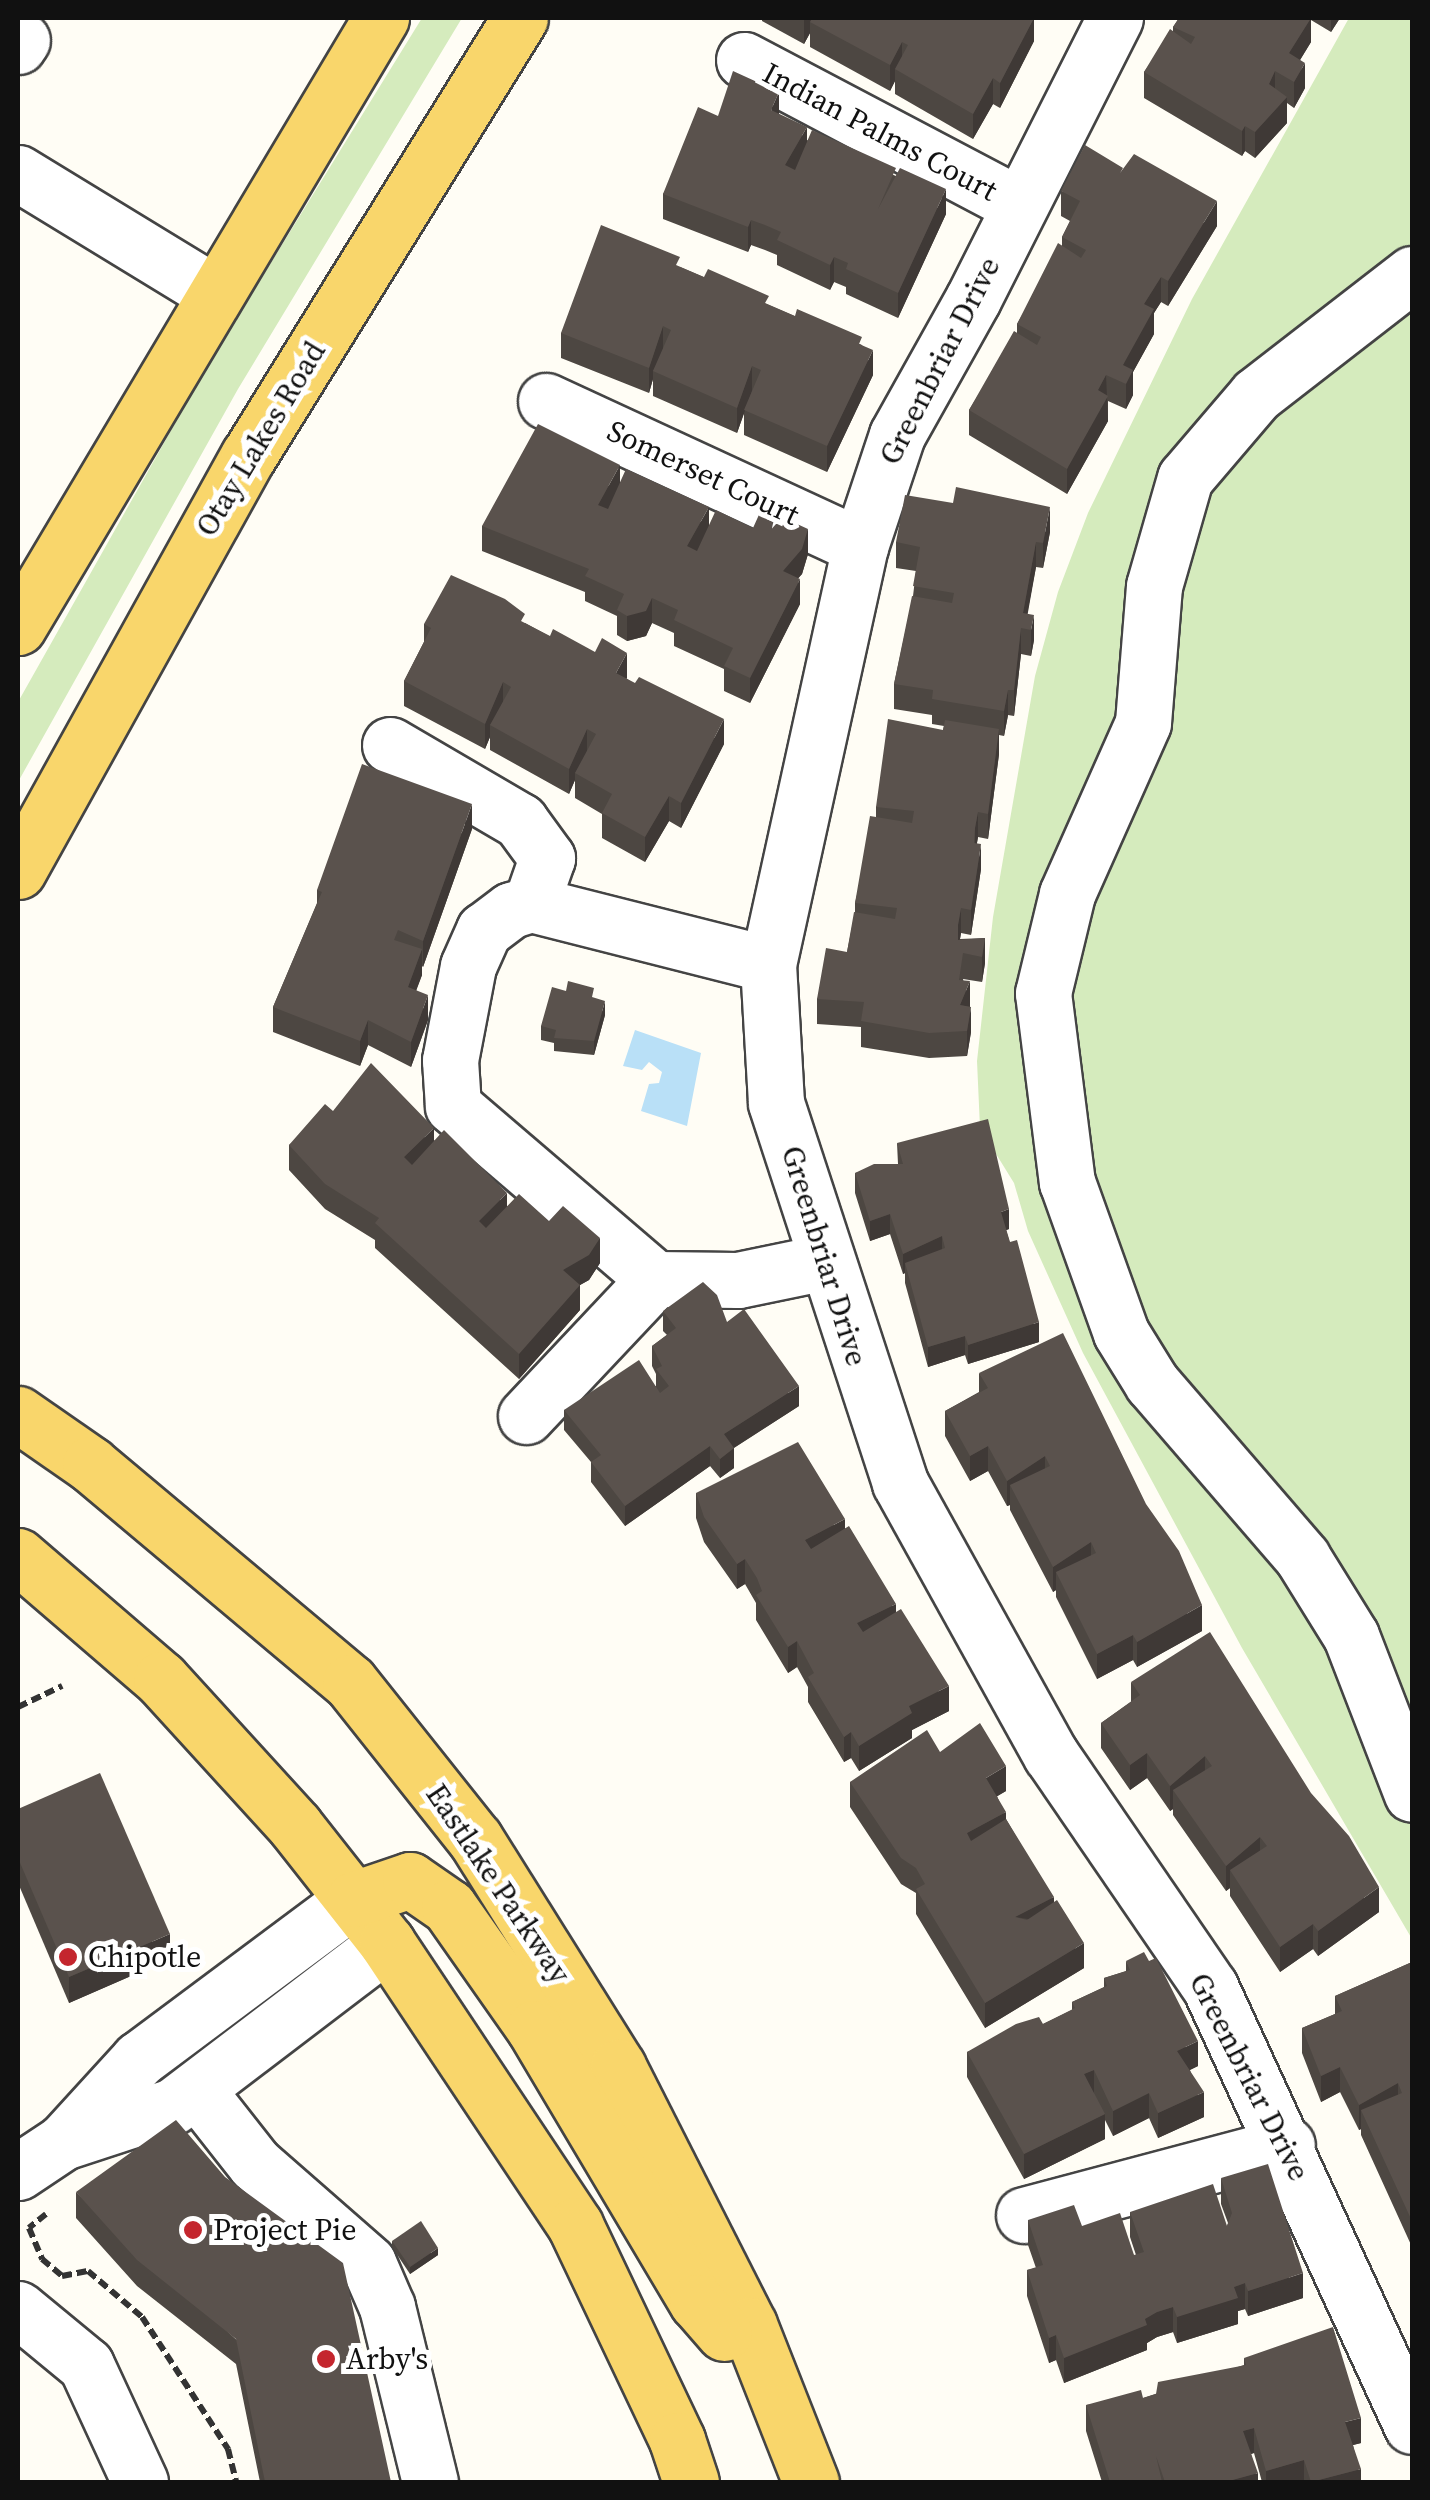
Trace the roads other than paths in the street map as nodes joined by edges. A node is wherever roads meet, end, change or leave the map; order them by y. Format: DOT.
graph roads {
  1 [pos="381,18"];
  2 [pos="520,18"];
  3 [pos="1114,18"];
  4 [pos="744,60"];
  5 [pos="18,173"];
  6 [pos="1016,204"];
  7 [pos="1412,274"];
  8 [pos="213,292"];
  9 [pos="546,400"];
  10 [pos="860,546"];
  11 [pos="18,627"];
  12 [pos="390,744"];
  13 [pos="18,871"];
  14 [pos="531,904"];
  15 [pos="768,964"];
  16 [pos="825,1262"];
  17 [pos="655,1279"];
  18 [pos="18,1414"];
  19 [pos="526,1416"];
  20 [pos="18,1556"];
  21 [pos="1412,1794"];
  22 [pos="354,1899"];
  23 [pos="387,1943"];
  24 [pos="196,2089"];
  25 [pos="63,2142"];
  26 [pos="1286,2145"];
  27 [pos="34,2191"];
  28 [pos="1024,2215"];
  29 [pos="18,2310"];
  30 [pos="769,2384"];
  31 [pos="1412,2426"];
  32 [pos="140,2482"];
  33 [pos="430,2482"];
  34 [pos="691,2482"];
  35 [pos="811,2482"];
  1 -- 8 [label="main road"];
  2 -- 13 [label="main road, Otay Lakes Road"];
  3 -- 6 [label="street, Greenbriar Drive"];
  4 -- 6 [label="street, Indian Palms Court"];
  5 -- 8 [label="street"];
  6 -- 10 [label="street, Greenbriar Drive"];
  7 -- 21 [label="street"];
  8 -- 11 [label="main road"];
  9 -- 10 [label="street, Somerset Court"];
  10 -- 15 [label="street, Greenbriar Drive"];
  12 -- 14 [label="street"];
  14 -- 15 [label="street"];
  14 -- 17 [label="street"];
  15 -- 16 [label="street, Greenbriar Drive"];
  16 -- 17 [label="street"];
  16 -- 26 [label="street, Greenbriar Drive"];
  17 -- 19 [label="street"];
  18 -- 30 [label="main road, Eastlake Parkway"];
  20 -- 22 [label="main road"];
  22 -- 23 [label="main road"];
  22 -- 25 [label="street"];
  22 -- 30 [label="main road"];
  23 -- 24 [label="street"];
  23 -- 34 [label="main road"];
  24 -- 25 [label="street"];
  24 -- 33 [label="street"];
  25 -- 27 [label="street"];
  26 -- 28 [label="street"];
  26 -- 31 [label="street, Greenbriar Drive"];
  29 -- 32 [label="street"];
  30 -- 35 [label="main road, Eastlake Parkway"];
}
